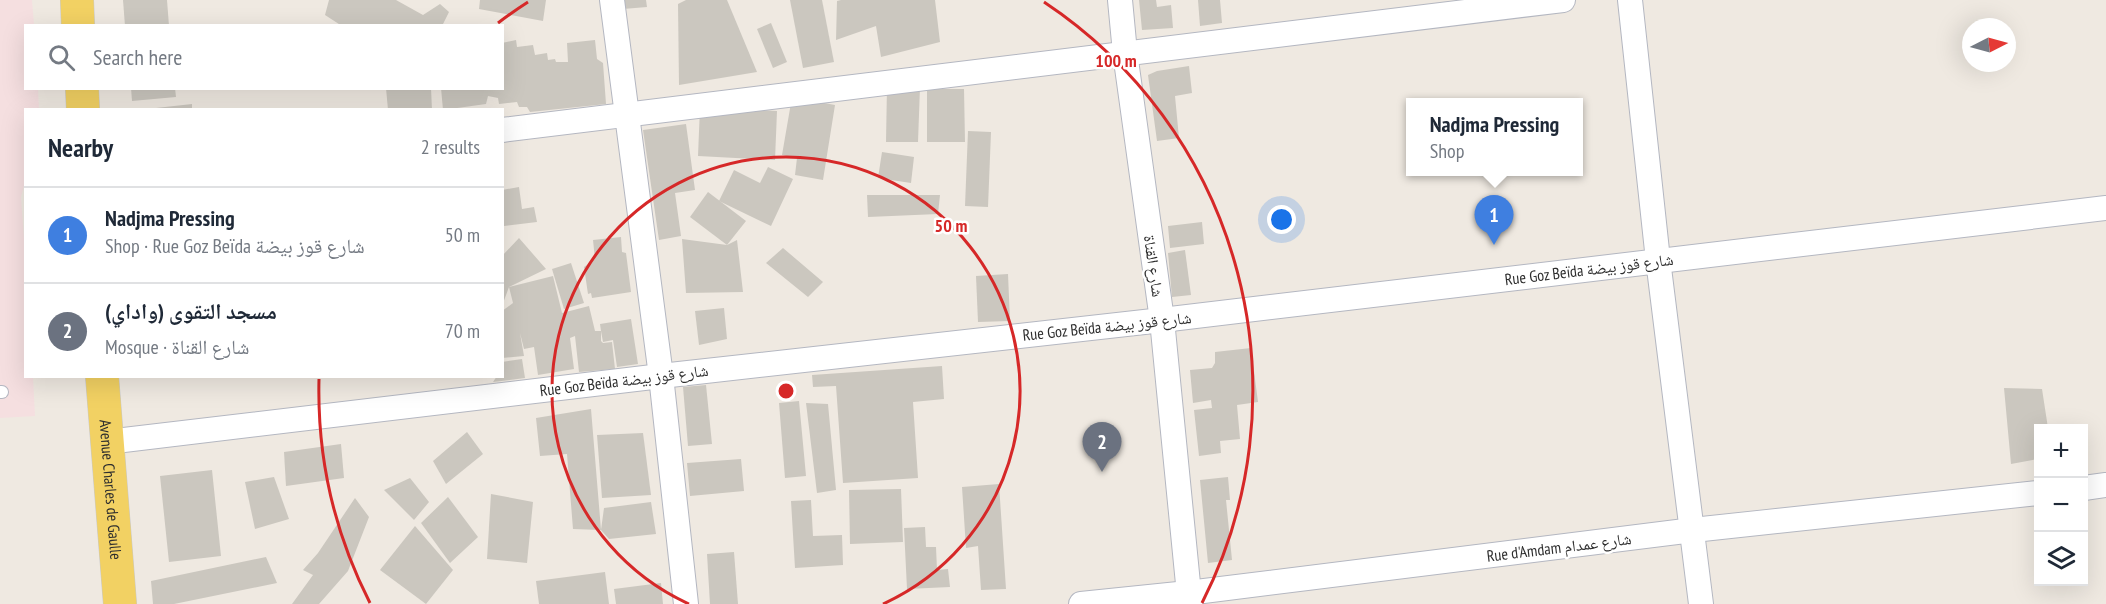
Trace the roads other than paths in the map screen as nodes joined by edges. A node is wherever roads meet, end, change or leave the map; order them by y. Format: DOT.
graph roads {
  1 [pos="77,0"];
  2 [pos="612,0"];
  3 [pos="1120,0"];
  4 [pos="1563,0"];
  5 [pos="1630,0"];
  6 [pos="78,24"];
  7 [pos="1125,53"];
  8 [pos="82,90"];
  9 [pos="83,108"];
  10 [pos="628,114"];
  11 [pos="504,130"];
  12 [pos="2106,208"];
  13 [pos="1658,260"];
  14 [pos="1162,320"];
  15 [pos="661,375"];
  16 [pos="102,378"];
  17 [pos="107,442"];
  18 [pos="2106,485"];
  19 [pos="2088,487"];
  20 [pos="2034,493"];
  21 [pos="1693,530"];
  22 [pos="1189,598"];
  23 [pos="120,604"];
  24 [pos="686,604"];
  25 [pos="1081,604"];
  26 [pos="1701,604"];
  1 -- 6 [label="main road"];
  2 -- 10 [label="street"];
  3 -- 7 [label="street, شارع القناة"];
  4 -- 7 [label="street"];
  5 -- 13 [label="street"];
  7 -- 10 [label="street"];
  7 -- 14 [label="street, شارع القناة"];
  8 -- 9 [label="main road"];
  10 -- 11 [label="street"];
  10 -- 15 [label="street"];
  12 -- 13 [label="street, Rue Goz Beïda شارع قوز بيضة"];
  13 -- 14 [label="street, Rue Goz Beïda شارع قوز بيضة"];
  13 -- 21 [label="street"];
  14 -- 15 [label="street, Rue Goz Beïda شارع قوز بيضة"];
  14 -- 22 [label="street, شارع القناة"];
  15 -- 17 [label="street, Rue Goz Beïda شارع قوز بيضة"];
  15 -- 24 [label="street"];
  16 -- 17 [label="main road, Avenue Charles de Gaulle"];
  17 -- 23 [label="main road, Avenue Charles de Gaulle"];
  18 -- 19 [label="street"];
  20 -- 21 [label="street, Rue d'Amdam شارع عمدام"];
  21 -- 22 [label="street, Rue d'Amdam شارع عمدام"];
  21 -- 26 [label="street"];
  22 -- 25 [label="street, Rue d'Amdam شارع عمدام"];
}
